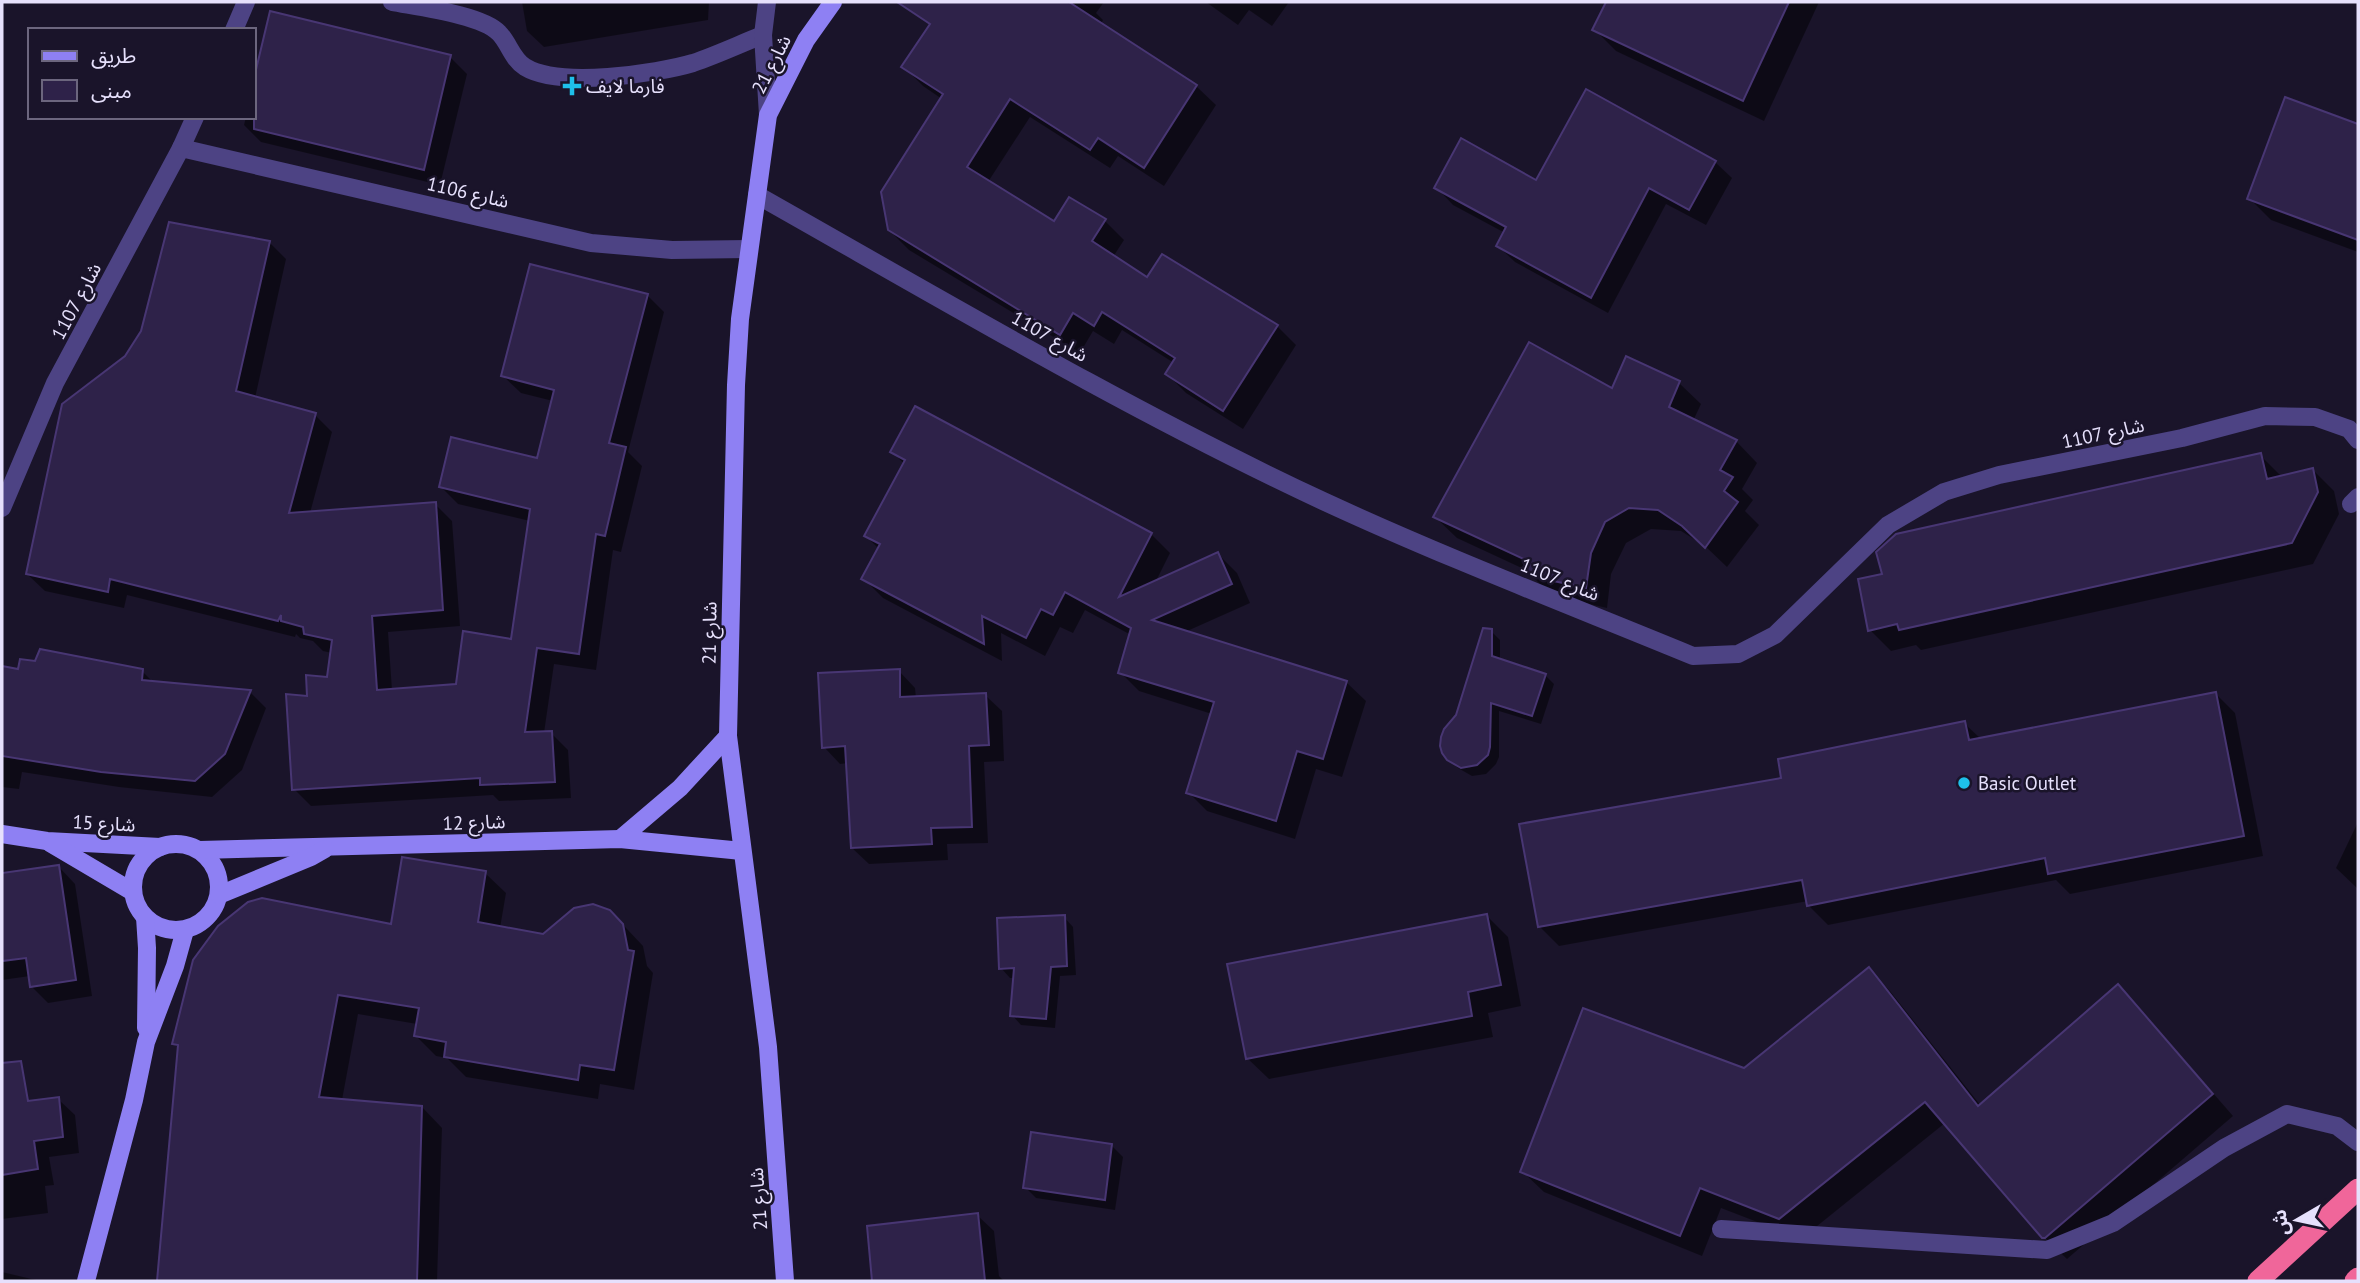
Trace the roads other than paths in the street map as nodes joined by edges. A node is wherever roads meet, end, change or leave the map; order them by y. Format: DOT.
graph roads {
  1 [pos="246,2"];
  2 [pos="392,2"];
  3 [pos="767,2"];
  4 [pos="833,2"];
  5 [pos="235,28"];
  6 [pos="763,35"];
  7 [pos="768,115"];
  8 [pos="194,119"];
  9 [pos="181,148"];
  10 [pos="757,195"];
  11 [pos="749,249"];
  12 [pos="2358,440"];
  13 [pos="2,508"];
  14 [pos="728,736"];
  15 [pos="2,834"];
  16 [pos="620,839"];
  17 [pos="47,841"];
  18 [pos="160,847"];
  19 [pos="329,847"];
  20 [pos="200,850"];
  21 [pos="742,851"];
  22 [pos="133,892"];
  23 [pos="219,895"];
  24 [pos="145,918"];
  25 [pos="185,930"];
  26 [pos="146,1042"];
  27 [pos="2358,1142"];
  28 [pos="2358,1189"];
  29 [pos="1721,1229"];
  30 [pos="86,1281"];
  31 [pos="785,1281"];
  32 [pos="2258,1281"];
  1 -- 5 [label="street"];
  2 -- 6 [label="street"];
  3 -- 6 [label="street"];
  4 -- 7 [label="street, شارع 21"];
  6 -- 7 [label="street"];
  7 -- 10 [label="street, شارع 21"];
  8 -- 9 [label="street, شارع 1107"];
  9 -- 11 [label="street, شارع 1106"];
  9 -- 13 [label="street, شارع 1107"];
  10 -- 11 [label="street, شارع 21"];
  10 -- 12 [label="street, شارع 1107"];
  11 -- 14 [label="street, شارع 21"];
  14 -- 16 [label="street"];
  14 -- 21 [label="street, شارع 21"];
  15 -- 17 [label="street, شارع 15"];
  16 -- 19 [label="street, شارع 12"];
  16 -- 21 [label="street, شارع 12"];
  17 -- 18 [label="street, شارع 15"];
  17 -- 22 [label="street, شارع 15"];
  18 -- 20 [label="street"];
  18 -- 22 [label="street"];
  19 -- 20 [label="street, شارع 12"];
  19 -- 23 [label="street, شارع 12"];
  20 -- 23 [label="street"];
  21 -- 31 [label="street, شارع 21"];
  22 -- 24 [label="street"];
  23 -- 25 [label="street"];
  24 -- 25 [label="street"];
  24 -- 26 [label="street"];
  25 -- 26 [label="street"];
  26 -- 30 [label="street"];
  27 -- 29 [label="street"];
  28 -- 32 [label="highway"];
}
